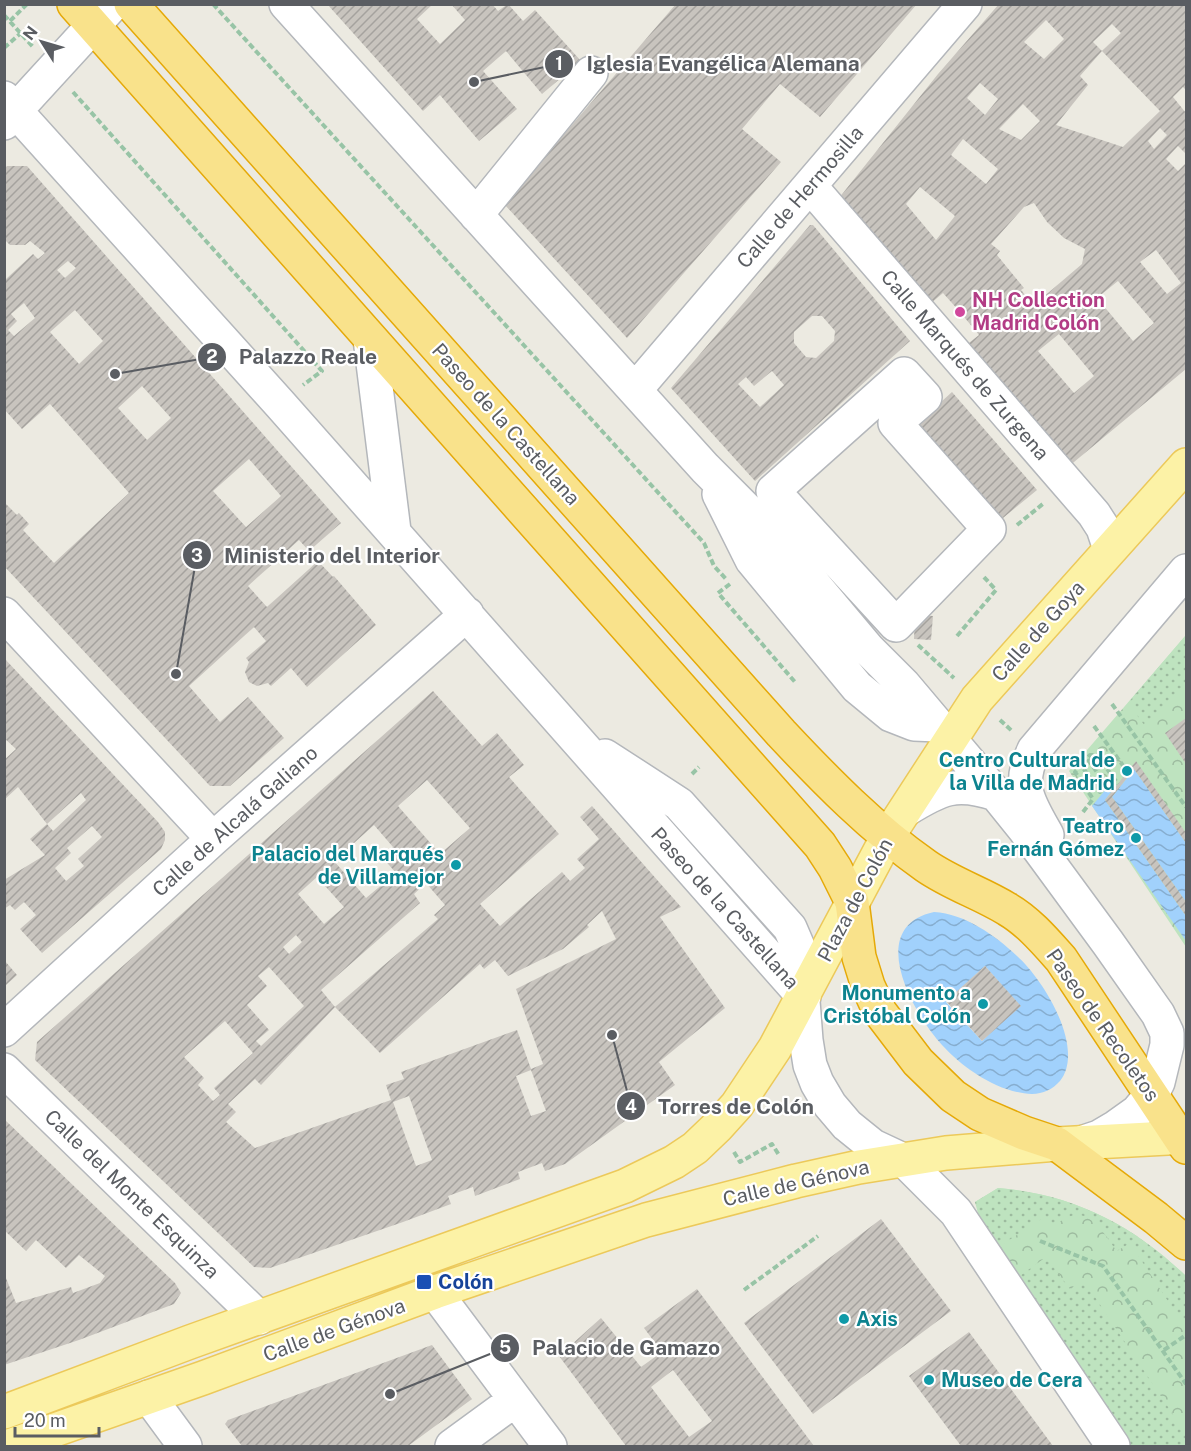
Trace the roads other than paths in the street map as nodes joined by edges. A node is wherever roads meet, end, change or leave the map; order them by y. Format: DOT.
graph roads {
  1 [pos="132,4"];
  2 [pos="286,4"];
  3 [pos="965,4"];
  4 [pos="94,12"];
  5 [pos="591,73"];
  6 [pos="8,110"];
  7 [pos="810,186"];
  8 [pos="476,215"];
  9 [pos="370,339"];
  10 [pos="635,390"];
  11 [pos="1186,465"];
  12 [pos="394,531"];
  13 [pos="1110,549"];
  14 [pos="1186,572"];
  15 [pos="467,614"];
  16 [pos="4,615"];
  17 [pos="896,625"];
  18 [pos="944,733"];
  19 [pos="1010,788"];
  20 [pos="906,809"];
  21 [pos="888,836"];
  22 [pos="213,839"];
  23 [pos="852,902"];
  24 [pos="804,997"];
  25 [pos="4,1030"];
  26 [pos="1177,1046"];
  27 [pos="4,1070"];
  28 [pos="1152,1094"];
  29 [pos="1185,1140"];
  30 [pos="1069,1143"];
  31 [pos="905,1161"];
  32 [pos="1186,1243"];
  33 [pos="435,1292"];
  34 [pos="259,1318"];
  35 [pos="149,1397"];
  36 [pos="515,1400"];
  37 [pos="4,1412"];
  38 [pos="9,1446"];
  39 [pos="185,1446"];
  40 [pos="452,1446"];
  41 [pos="550,1446"];
  42 [pos="1113,1446"];
  1 -- 21 [label="highway, Paseo de la Castellana"];
  2 -- 8 [label="street"];
  3 -- 7 [label="street, Calle de Hermosilla"];
  4 -- 6 [label="street, Paseo de la Castellana"];
  4 -- 9 [label="highway, Paseo de la Castellana"];
  5 -- 8 [label="street"];
  6 -- 12 [label="street, Paseo de la Castellana"];
  7 -- 10 [label="street, Calle de Hermosilla"];
  7 -- 13 [label="street, Calle Marqués de Zurgena"];
  8 -- 10 [label="street"];
  9 -- 12 [label="street"];
  9 -- 23 [label="highway, Paseo de la Castellana"];
  10 -- 18 [label="street"];
  11 -- 13 [label="main road, Calle de Goya"];
  12 -- 15 [label="street, Paseo de la Castellana"];
  13 -- 18 [label="main road, Calle de Goya"];
  14 -- 19 [label="street"];
  15 -- 22 [label="street, Calle de Alcalá Galiano"];
  15 -- 24 [label="street, Paseo de la Castellana"];
  16 -- 22 [label="street"];
  17 -- 17 [label="street"];
  18 -- 19 [label="street"];
  18 -- 20 [label="main road, Calle de Goya"];
  19 -- 20 [label="street, Plaza de Colón"];
  19 -- 26 [label="street"];
  20 -- 21 [label="main road, Plaza de Colón"];
  21 -- 23 [label="main road, Plaza de Colón"];
  21 -- 28 [label="highway, Paseo de Recoletos"];
  22 -- 25 [label="street, Calle de Alcalá Galiano"];
  23 -- 24 [label="main road, Plaza de Colón"];
  23 -- 30 [label="highway"];
  24 -- 31 [label="street, Plaza de Colón"];
  24 -- 34 [label="main road, Calle de Génova"];
  26 -- 28 [label="street"];
  27 -- 34 [label="street, Calle del Monte Esquinza"];
  28 -- 29 [label="highway, Paseo de Recoletos"];
  28 -- 30 [label="street"];
  29 -- 30 [label="main road"];
  30 -- 31 [label="main road"];
  30 -- 32 [label="highway"];
  31 -- 33 [label="main road, Calle de Génova"];
  31 -- 42 [label="street"];
  33 -- 35 [label="main road, Calle de Génova"];
  33 -- 36 [label="street"];
  34 -- 37 [label="main road, Calle de Génova"];
  35 -- 38 [label="main road, Calle de Génova"];
  35 -- 39 [label="street"];
  36 -- 40 [label="street"];
  36 -- 41 [label="street"];
}
